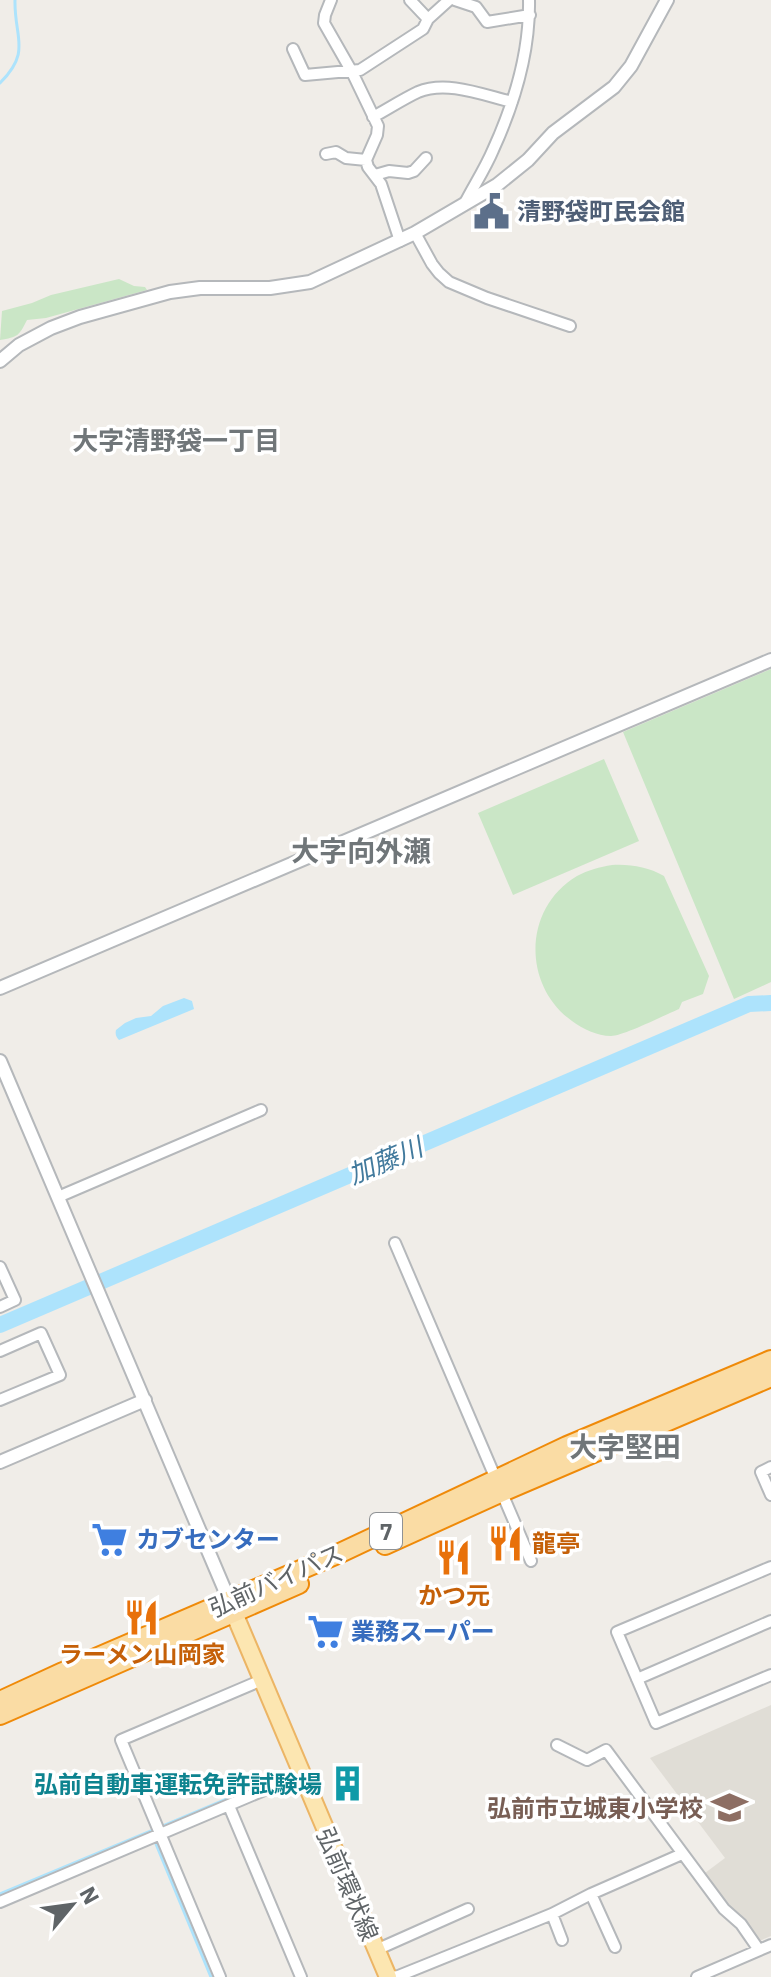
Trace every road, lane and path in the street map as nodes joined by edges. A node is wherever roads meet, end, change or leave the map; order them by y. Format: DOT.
graph roads {
  1 [pos="331,0"];
  2 [pos="410,0"];
  3 [pos="452,0"];
  4 [pos="529,0"];
  5 [pos="667,0"];
  6 [pos="530,15"];
  7 [pos="428,19"];
  8 [pos="293,49"];
  9 [pos="352,72"];
  10 [pos="512,102"];
  11 [pos="373,117"];
  12 [pos="326,154"];
  13 [pos="426,158"];
  14 [pos="366,160"];
  15 [pos="375,175"];
  16 [pos="463,206"];
  17 [pos="415,233"];
  18 [pos="400,241"];
  19 [pos="570,326"];
  20 [pos="0,361"];
  21 [pos="771,660"];
  22 [pos="0,988"];
  23 [pos="0,1061"];
  24 [pos="261,1110"];
  25 [pos="58,1197"];
  26 [pos="395,1243"];
  27 [pos="0,1267"];
  28 [pos="0,1307"];
  29 [pos="0,1351"];
  30 [pos="770,1368"];
  31 [pos="0,1400"];
  32 [pos="145,1400"];
  33 [pos="0,1462"];
  34 [pos="771,1467"];
  35 [pos="499,1485"];
  36 [pos="771,1495"];
  37 [pos="531,1561"];
  38 [pos="771,1567"];
  39 [pos="232,1607"];
  40 [pos="771,1621"];
  41 [pos="771,1675"];
  42 [pos="637,1679"];
  43 [pos="262,1680"];
  44 [pos="0,1701"];
  45 [pos="0,1715"];
  46 [pos="557,1745"];
  47 [pos="302,1774"];
  48 [pos="229,1806"];
  49 [pos="161,1835"];
  50 [pos="682,1854"];
  51 [pos="591,1894"];
  52 [pos="0,1902"];
  53 [pos="468,1909"];
  54 [pos="552,1914"];
  55 [pos="562,1940"];
  56 [pos="771,1945"];
  57 [pos="615,1947"];
  58 [pos="376,1950"];
  59 [pos="759,1950"];
  60 [pos="385,1976"];
  61 [pos="220,1977"];
  62 [pos="301,1977"];
  63 [pos="697,1977"];
  1 -- 9 [label="street"];
  2 -- 7 [label="street"];
  3 -- 6 [label="street"];
  3 -- 7 [label="street"];
  4 -- 6 [label="street"];
  5 -- 16 [label="street"];
  6 -- 10 [label="street"];
  7 -- 9 [label="street"];
  8 -- 9 [label="street"];
  9 -- 11 [label="street"];
  10 -- 11 [label="street"];
  10 -- 16 [label="street"];
  11 -- 14 [label="street"];
  12 -- 14 [label="street"];
  13 -- 15 [label="street"];
  14 -- 15 [label="street"];
  15 -- 18 [label="street"];
  16 -- 17 [label="street"];
  17 -- 18 [label="street"];
  17 -- 19 [label="street"];
  18 -- 20 [label="street"];
  21 -- 22 [label="street"];
  23 -- 25 [label="street"];
  24 -- 25 [label="street"];
  25 -- 32 [label="street"];
  26 -- 35 [label="street"];
  27 -- 28 [label="street"];
  29 -- 31 [label="street"];
  30 -- 35 [label="highway, 弘前バイパス / 7"];
  32 -- 33 [label="street"];
  32 -- 39 [label="street"];
  34 -- 36 [label="street"];
  35 -- 37 [label="street"];
  35 -- 39 [label="highway, 弘前バイパス / 7"];
  38 -- 42 [label="street"];
  39 -- 43 [label="main road, 弘前環状線"];
  39 -- 44 [label="highway, 弘前バイパス / 7"];
  39 -- 45 [label="highway, 弘前バイパス / 7"];
  40 -- 42 [label="street"];
  41 -- 42 [label="street"];
  43 -- 47 [label="main road, 弘前環状線"];
  43 -- 49 [label="street"];
  46 -- 50 [label="street"];
  47 -- 48 [label="street"];
  47 -- 58 [label="main road, 弘前環状線"];
  48 -- 49 [label="street"];
  48 -- 62 [label="street"];
  49 -- 52 [label="street"];
  49 -- 61 [label="street"];
  50 -- 51 [label="street"];
  50 -- 59 [label="street"];
  51 -- 54 [label="street"];
  51 -- 57 [label="street"];
  53 -- 58 [label="street"];
  54 -- 55 [label="street"];
  54 -- 60 [label="street"];
  56 -- 59 [label="street"];
  58 -- 60 [label="main road, 弘前環状線"];
  59 -- 63 [label="street"];
}
